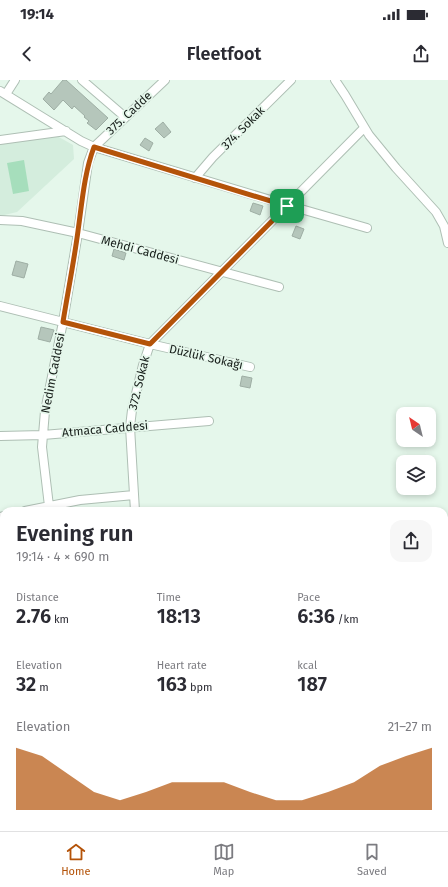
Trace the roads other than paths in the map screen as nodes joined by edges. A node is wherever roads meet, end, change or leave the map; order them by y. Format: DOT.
graph roads {
  1 [pos="15,80"];
  2 [pos="82,80"];
  3 [pos="164,80"];
  4 [pos="291,80"];
  5 [pos="335,80"];
  6 [pos="3,92"];
  7 [pos="125,117"];
  8 [pos="364,128"];
  9 [pos="66,131"];
  10 [pos="0,140"];
  11 [pos="94,147"];
  12 [pos="195,178"];
  13 [pos="287,206"];
  14 [pos="0,220"];
  15 [pos="367,228"];
  16 [pos="78,233"];
  17 [pos="448,243"];
  18 [pos="221,272"];
  19 [pos="279,288"];
  20 [pos="0,306"];
  21 [pos="63,322"];
  22 [pos="150,344"];
  23 [pos="250,367"];
  24 [pos="209,420"];
  25 [pos="130,427"];
  26 [pos="43,434"];
  27 [pos="0,436"];
  28 [pos="134,495"];
  29 [pos="49,506"];
  30 [pos="44,507"];
  31 [pos="135,507"];
  1 -- 6 [label="street"];
  2 -- 7 [label="street"];
  3 -- 7 [label="street, 375. Cadde"];
  4 -- 12 [label="street, 374. Sokak"];
  5 -- 8 [label="street"];
  6 -- 9 [label="street"];
  7 -- 11 [label="street, 375. Cadde"];
  8 -- 13 [label="street, 372. Sokak"];
  8 -- 17 [label="street"];
  9 -- 10 [label="street"];
  9 -- 11 [label="street"];
  11 -- 12 [label="street"];
  11 -- 16 [label="street, Nedim Caddesi"];
  12 -- 13 [label="street"];
  13 -- 15 [label="street"];
  13 -- 18 [label="street, 372. Sokak"];
  14 -- 16 [label="street, Mehdi Caddesi"];
  16 -- 18 [label="street, Mehdi Caddesi"];
  16 -- 21 [label="street, Nedim Caddesi"];
  18 -- 19 [label="street, Mehdi Caddesi"];
  18 -- 22 [label="street, 372. Sokak"];
  20 -- 21 [label="street, Düzlük Sokağı"];
  21 -- 22 [label="street, Düzlük Sokağı"];
  21 -- 26 [label="street, Nedim Caddesi"];
  22 -- 23 [label="street, Düzlük Sokağı"];
  22 -- 25 [label="street, 372. Sokak"];
  24 -- 25 [label="street, Atmaca Caddesi"];
  25 -- 26 [label="street, Atmaca Caddesi"];
  25 -- 28 [label="street, 372. Sokak"];
  26 -- 27 [label="street, Atmaca Caddesi"];
  26 -- 29 [label="street, Nedim Caddesi"];
  28 -- 29 [label="street"];
  28 -- 31 [label="street, 372. Sokak"];
  29 -- 30 [label="street"];
}
